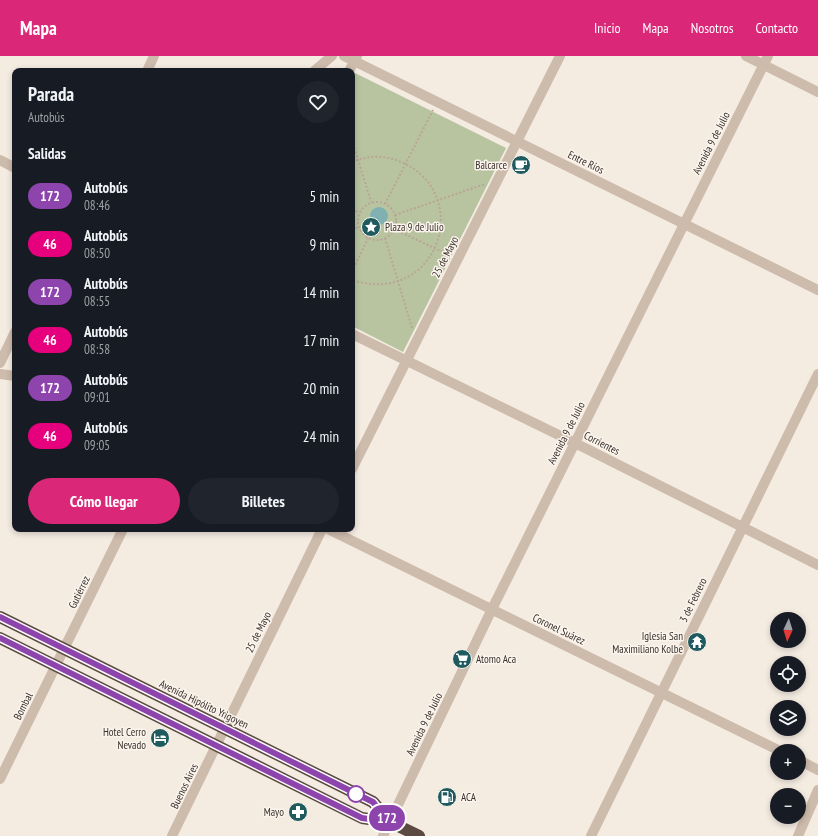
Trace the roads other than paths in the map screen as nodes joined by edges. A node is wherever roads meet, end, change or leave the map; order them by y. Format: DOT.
graph roads {
  1 [pos="154,56"];
  2 [pos="332,56"];
  3 [pos="344,56"];
  4 [pos="560,56"];
  5 [pos="746,56"];
  6 [pos="355,59"];
  7 [pos="765,60"];
  8 [pos="148,68"];
  9 [pos="318,68"];
  10 [pos="350,68"];
  11 [pos="818,92"];
  12 [pos="517,142"];
  13 [pos="0,160"];
  14 [pos="12,166"];
  15 [pos="684,224"];
  16 [pos="818,290"];
  17 [pos="355,336"];
  18 [pos="12,338"];
  19 [pos="406,361"];
  20 [pos="0,363"];
  21 [pos="0,374"];
  22 [pos="818,374"];
  23 [pos="12,376"];
  24 [pos="575,443"];
  25 [pos="355,462"];
  26 [pos="742,527"];
  27 [pos="123,532"];
  28 [pos="321,532"];
  29 [pos="334,532"];
  30 [pos="818,565"];
  31 [pos="492,609"];
  32 [pos="0,617"];
  33 [pos="0,638"];
  34 [pos="65,649"];
  35 [pos="56,666"];
  36 [pos="661,693"];
  37 [pos="225,729"];
  38 [pos="216,746"];
  39 [pos="770,746"];
  40 [pos="806,764"];
  41 [pos="818,770"];
  42 [pos="0,779"];
  43 [pos="818,790"];
  44 [pos="390,822"];
  45 [pos="172,836"];
  46 [pos="383,836"];
  47 [pos="419,836"];
  48 [pos="591,836"];
  49 [pos="798,836"];
  1 -- 8 [label="street"];
  2 -- 9 [label="street"];
  3 -- 6 [label="street, Entre Ríos"];
  4 -- 12 [label="street, 25 de Mayo"];
  5 -- 7 [label="street"];
  6 -- 10 [label="street"];
  6 -- 12 [label="street, Entre Ríos"];
  7 -- 11 [label="street"];
  7 -- 15 [label="street, Avenida 9 de Julio"];
  12 -- 15 [label="street, Entre Ríos"];
  12 -- 19 [label="street, 25 de Mayo"];
  13 -- 14 [label="street"];
  15 -- 16 [label="street, Entre Ríos"];
  15 -- 24 [label="street, Avenida 9 de Julio"];
  17 -- 19 [label="street, Corrientes"];
  18 -- 20 [label="street"];
  19 -- 24 [label="street, Corrientes"];
  19 -- 25 [label="street, 25 de Mayo"];
  21 -- 23 [label="street"];
  22 -- 26 [label="street, 3 de Febrero"];
  24 -- 26 [label="street, Corrientes"];
  24 -- 31 [label="street, Avenida 9 de Julio"];
  26 -- 30 [label="street, Corrientes"];
  26 -- 36 [label="street, 3 de Febrero"];
  27 -- 34 [label="street, Gutiérrez"];
  28 -- 37 [label="street, 25 de Mayo"];
  29 -- 31 [label="street, Coronel Suárez"];
  31 -- 36 [label="street, Coronel Suárez"];
  31 -- 44 [label="street, Avenida 9 de Julio"];
  32 -- 34 [label="highway, Avenida Hipólito Yrigoyen"];
  33 -- 35 [label="highway, Avenida Hipólito Yrigoyen"];
  34 -- 35 [label="street, Gutiérrez"];
  34 -- 37 [label="highway, Avenida Hipólito Yrigoyen"];
  35 -- 38 [label="highway, Avenida Hipólito Yrigoyen"];
  35 -- 42 [label="street, Bombal"];
  36 -- 39 [label="street, Coronel Suárez"];
  36 -- 48 [label="street, 3 de Febrero"];
  37 -- 38 [label="street, 25 de Mayo"];
  37 -- 44 [label="highway, Avenida Hipólito Yrigoyen"];
  38 -- 44 [label="highway, Avenida Hipólito Yrigoyen"];
  38 -- 45 [label="street, Buenos Aires"];
  40 -- 41 [label="street"];
  43 -- 49 [label="street"];
  44 -- 46 [label="street, Avenida 9 de Julio"];
  44 -- 47 [label="highway, Avenida Hipólito Yrigoyen"];
}
